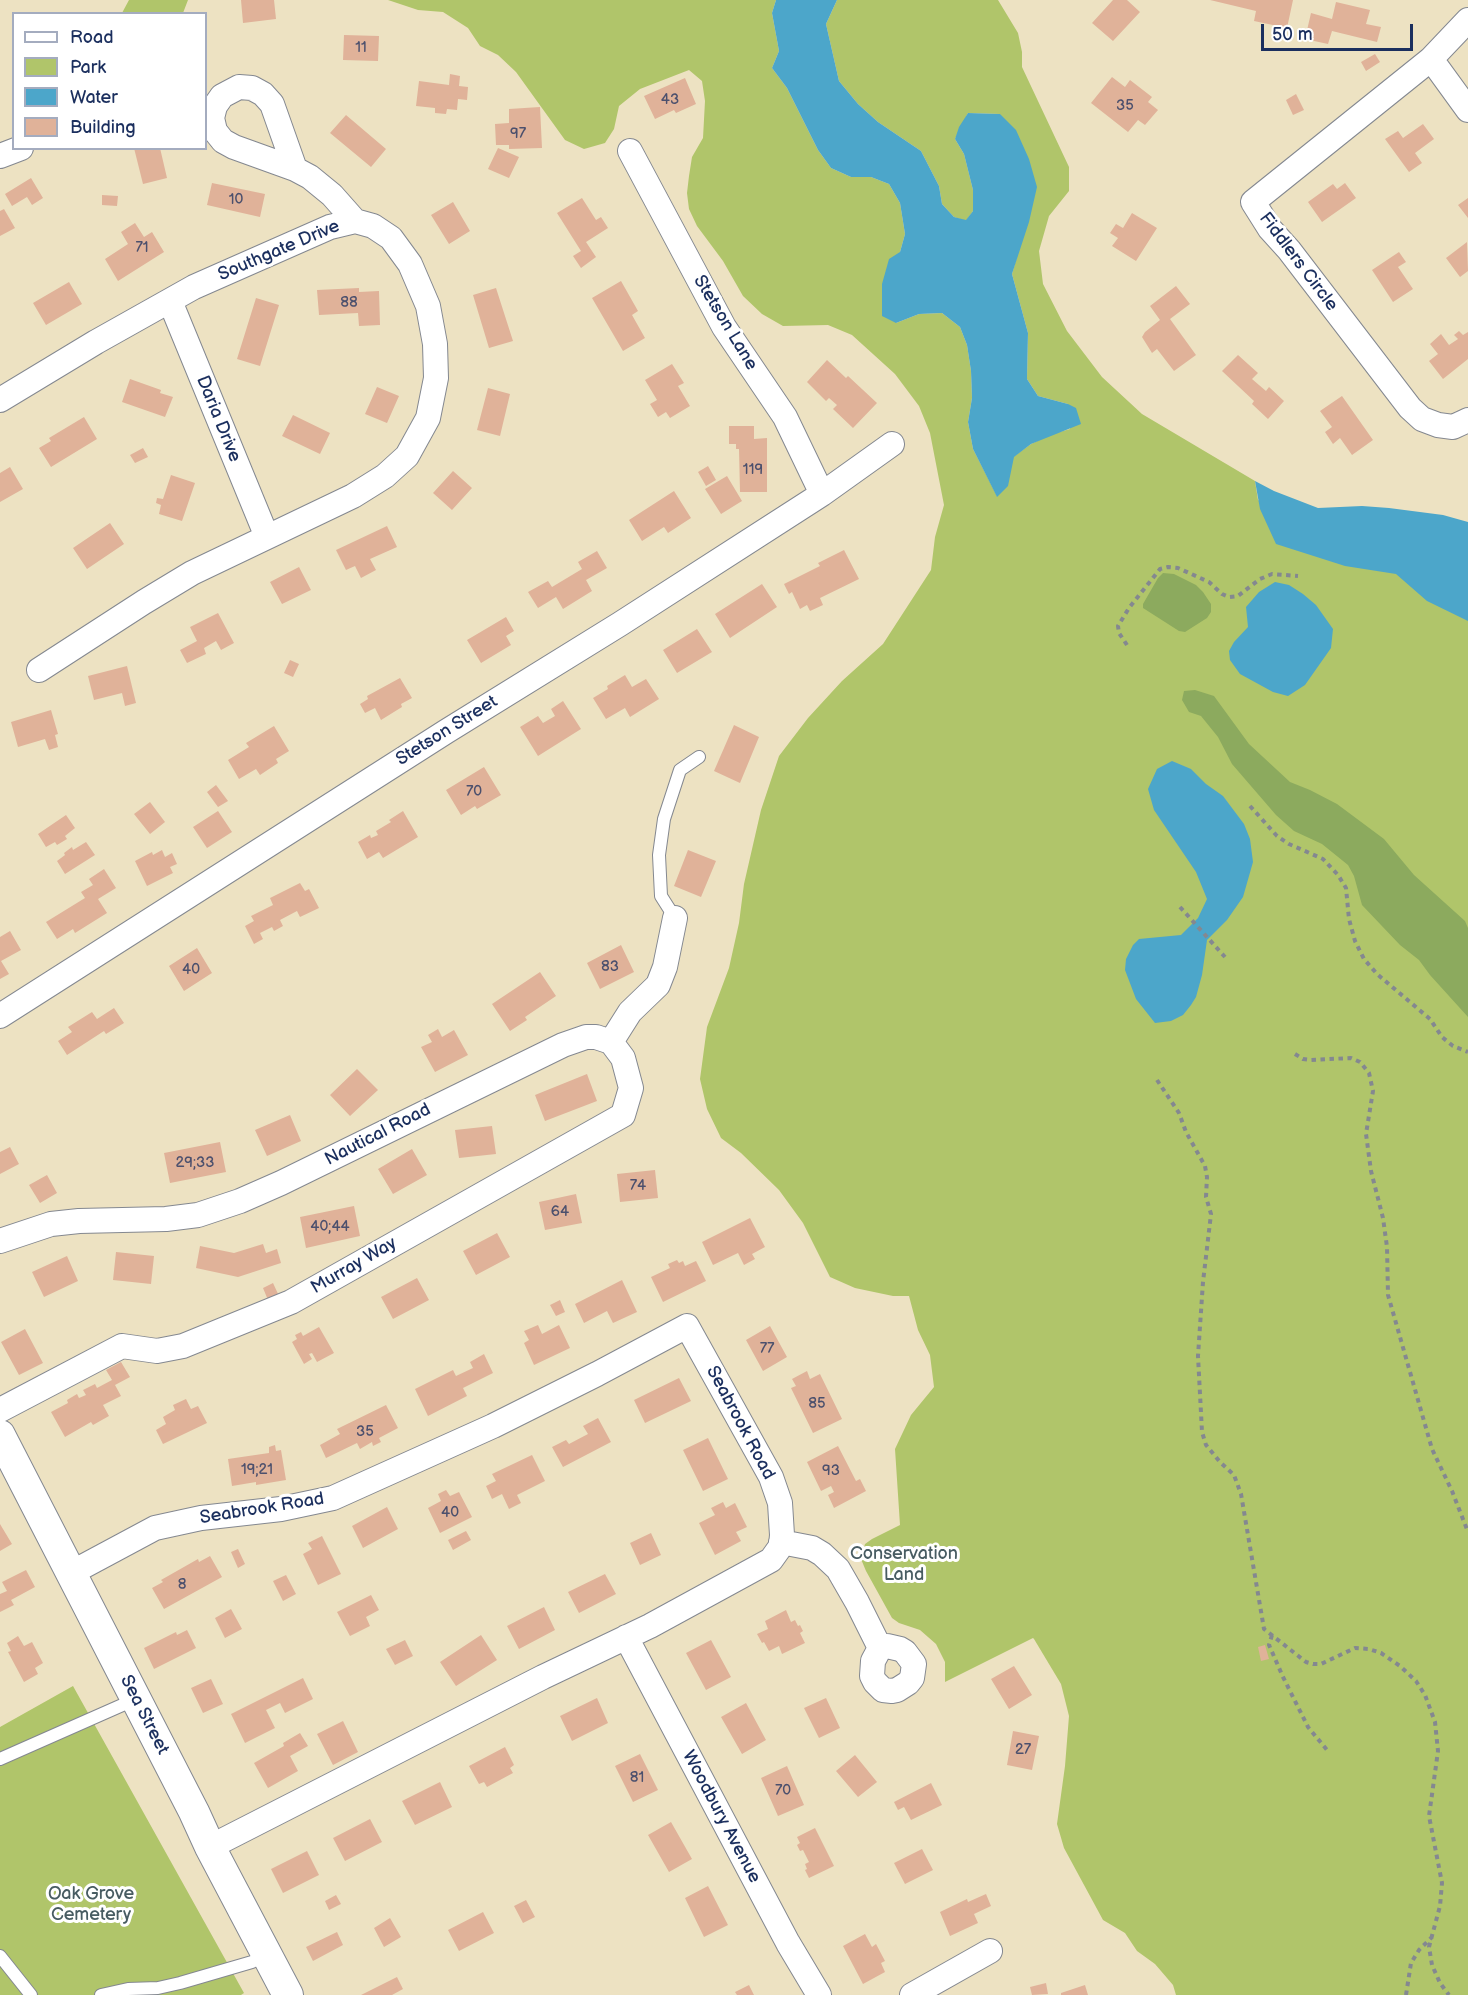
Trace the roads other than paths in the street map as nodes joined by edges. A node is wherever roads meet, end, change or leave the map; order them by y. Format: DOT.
graph roads {
  1 [pos="1468,20"];
  2 [pos="1431,59"];
  3 [pos="1468,110"];
  4 [pos="16,150"];
  5 [pos="630,151"];
  6 [pos="0,156"];
  7 [pos="295,169"];
  8 [pos="355,221"];
  9 [pos="170,301"];
  10 [pos="0,400"];
  11 [pos="1468,420"];
  12 [pos="892,444"];
  13 [pos="822,494"];
  14 [pos="267,537"];
  15 [pos="39,670"];
  16 [pos="699,757"];
  17 [pos="675,918"];
  18 [pos="0,1016"];
  19 [pos="611,1042"];
  20 [pos="0,1241"];
  21 [pos="0,1410"];
  22 [pos="0,1435"];
  23 [pos="7,1467"];
  24 [pos="781,1542"];
  25 [pos="71,1573"];
  26 [pos="626,1637"];
  27 [pos="880,1648"];
  28 [pos="136,1699"];
  29 [pos="0,1759"];
  30 [pos="210,1847"];
  31 [pos="990,1951"];
  32 [pos="268,1954"];
  33 [pos="1,1958"];
  34 [pos="154,1992"];
  35 [pos="31,1995"];
  36 [pos="101,1995"];
  37 [pos="288,1995"];
  38 [pos="819,1995"];
  39 [pos="912,1995"];
  1 -- 2 [label="street, Fiddlers Circle"];
  2 -- 3 [label="street"];
  2 -- 11 [label="street, Fiddlers Circle"];
  4 -- 6 [label="street"];
  5 -- 13 [label="street, Stetson Lane"];
  7 -- 8 [label="street"];
  8 -- 9 [label="street, Southgate Drive"];
  8 -- 14 [label="street, Southgate Drive"];
  9 -- 10 [label="street, Southgate Drive"];
  9 -- 14 [label="street, Daria Drive"];
  12 -- 13 [label="street, Stetson Street"];
  13 -- 18 [label="street, Stetson Street"];
  14 -- 15 [label="street, Southgate Drive"];
  16 -- 17 [label="lane"];
  17 -- 19 [label="street"];
  19 -- 20 [label="street, Nautical Road"];
  19 -- 21 [label="street, Murray Way"];
  22 -- 23 [label="street, Sea Street"];
  23 -- 25 [label="street, Sea Street"];
  24 -- 25 [label="street, Seabrook Road"];
  24 -- 26 [label="street"];
  24 -- 27 [label="street"];
  25 -- 28 [label="street, Sea Street"];
  26 -- 30 [label="street"];
  26 -- 38 [label="street, Woodbury Avenue"];
  28 -- 29 [label="lane"];
  28 -- 30 [label="street, Sea Street"];
  30 -- 32 [label="street, Sea Street"];
  31 -- 39 [label="street"];
  32 -- 34 [label="lane"];
  32 -- 37 [label="street, Sea Street"];
  33 -- 35 [label="lane"];
  34 -- 36 [label="lane"];
}
